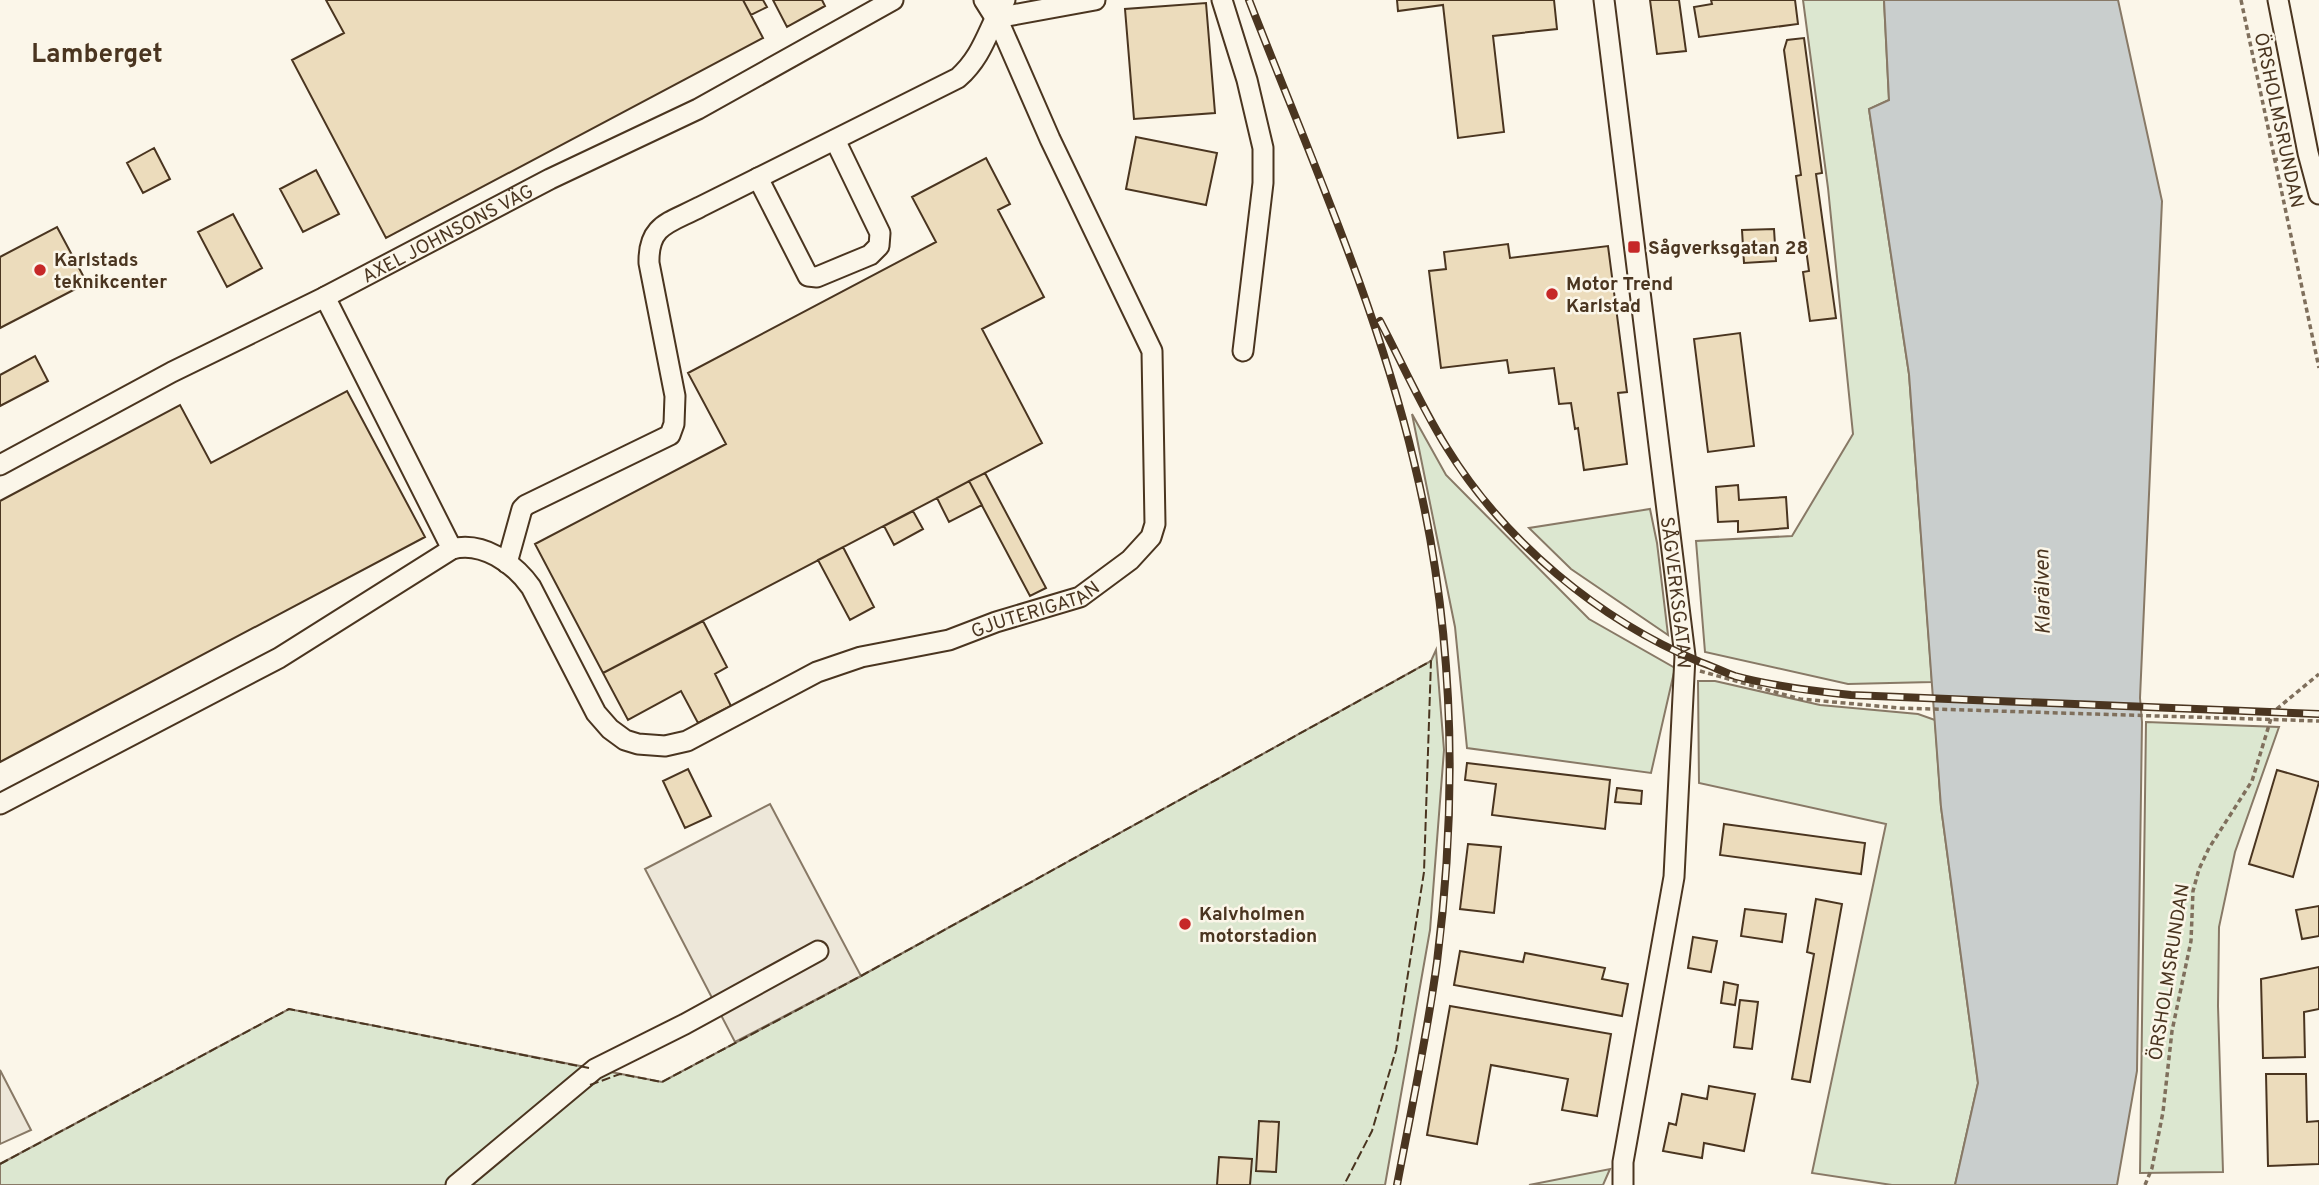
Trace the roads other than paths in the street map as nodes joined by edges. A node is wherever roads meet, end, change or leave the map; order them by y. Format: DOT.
graph roads {
  1 [pos="894,0"];
  2 [pos="984,0"];
  3 [pos="1005,0"];
  4 [pos="1095,0"];
  5 [pos="1222,0"];
  6 [pos="1604,0"];
  7 [pos="2278,0"];
  8 [pos="996,18"];
  9 [pos="835,140"];
  10 [pos="758,178"];
  11 [pos="2319,194"];
  12 [pos="324,297"];
  13 [pos="1243,351"];
  14 [pos="0,465"];
  15 [pos="452,549"];
  16 [pos="507,563"];
  17 [pos="0,804"];
  18 [pos="818,951"];
  19 [pos="456,1185"];
  20 [pos="1623,1185"];
  1 -- 12 [label="street, AXEL JOHNSONS VÄG"];
  2 -- 8 [label="street, GJUTERIGATAN"];
  3 -- 8 [label="street"];
  4 -- 8 [label="street"];
  5 -- 13 [label="street"];
  6 -- 20 [label="street, SÅGVERKSGATAN"];
  7 -- 11 [label="street"];
  8 -- 9 [label="street"];
  8 -- 16 [label="street, GJUTERIGATAN"];
  9 -- 10 [label="street"];
  9 -- 10 [label="street"];
  10 -- 16 [label="street"];
  12 -- 14 [label="street, AXEL JOHNSONS VÄG"];
  12 -- 15 [label="street"];
  15 -- 16 [label="street, GJUTERIGATAN"];
  15 -- 17 [label="street"];
  18 -- 19 [label="street"];
}
